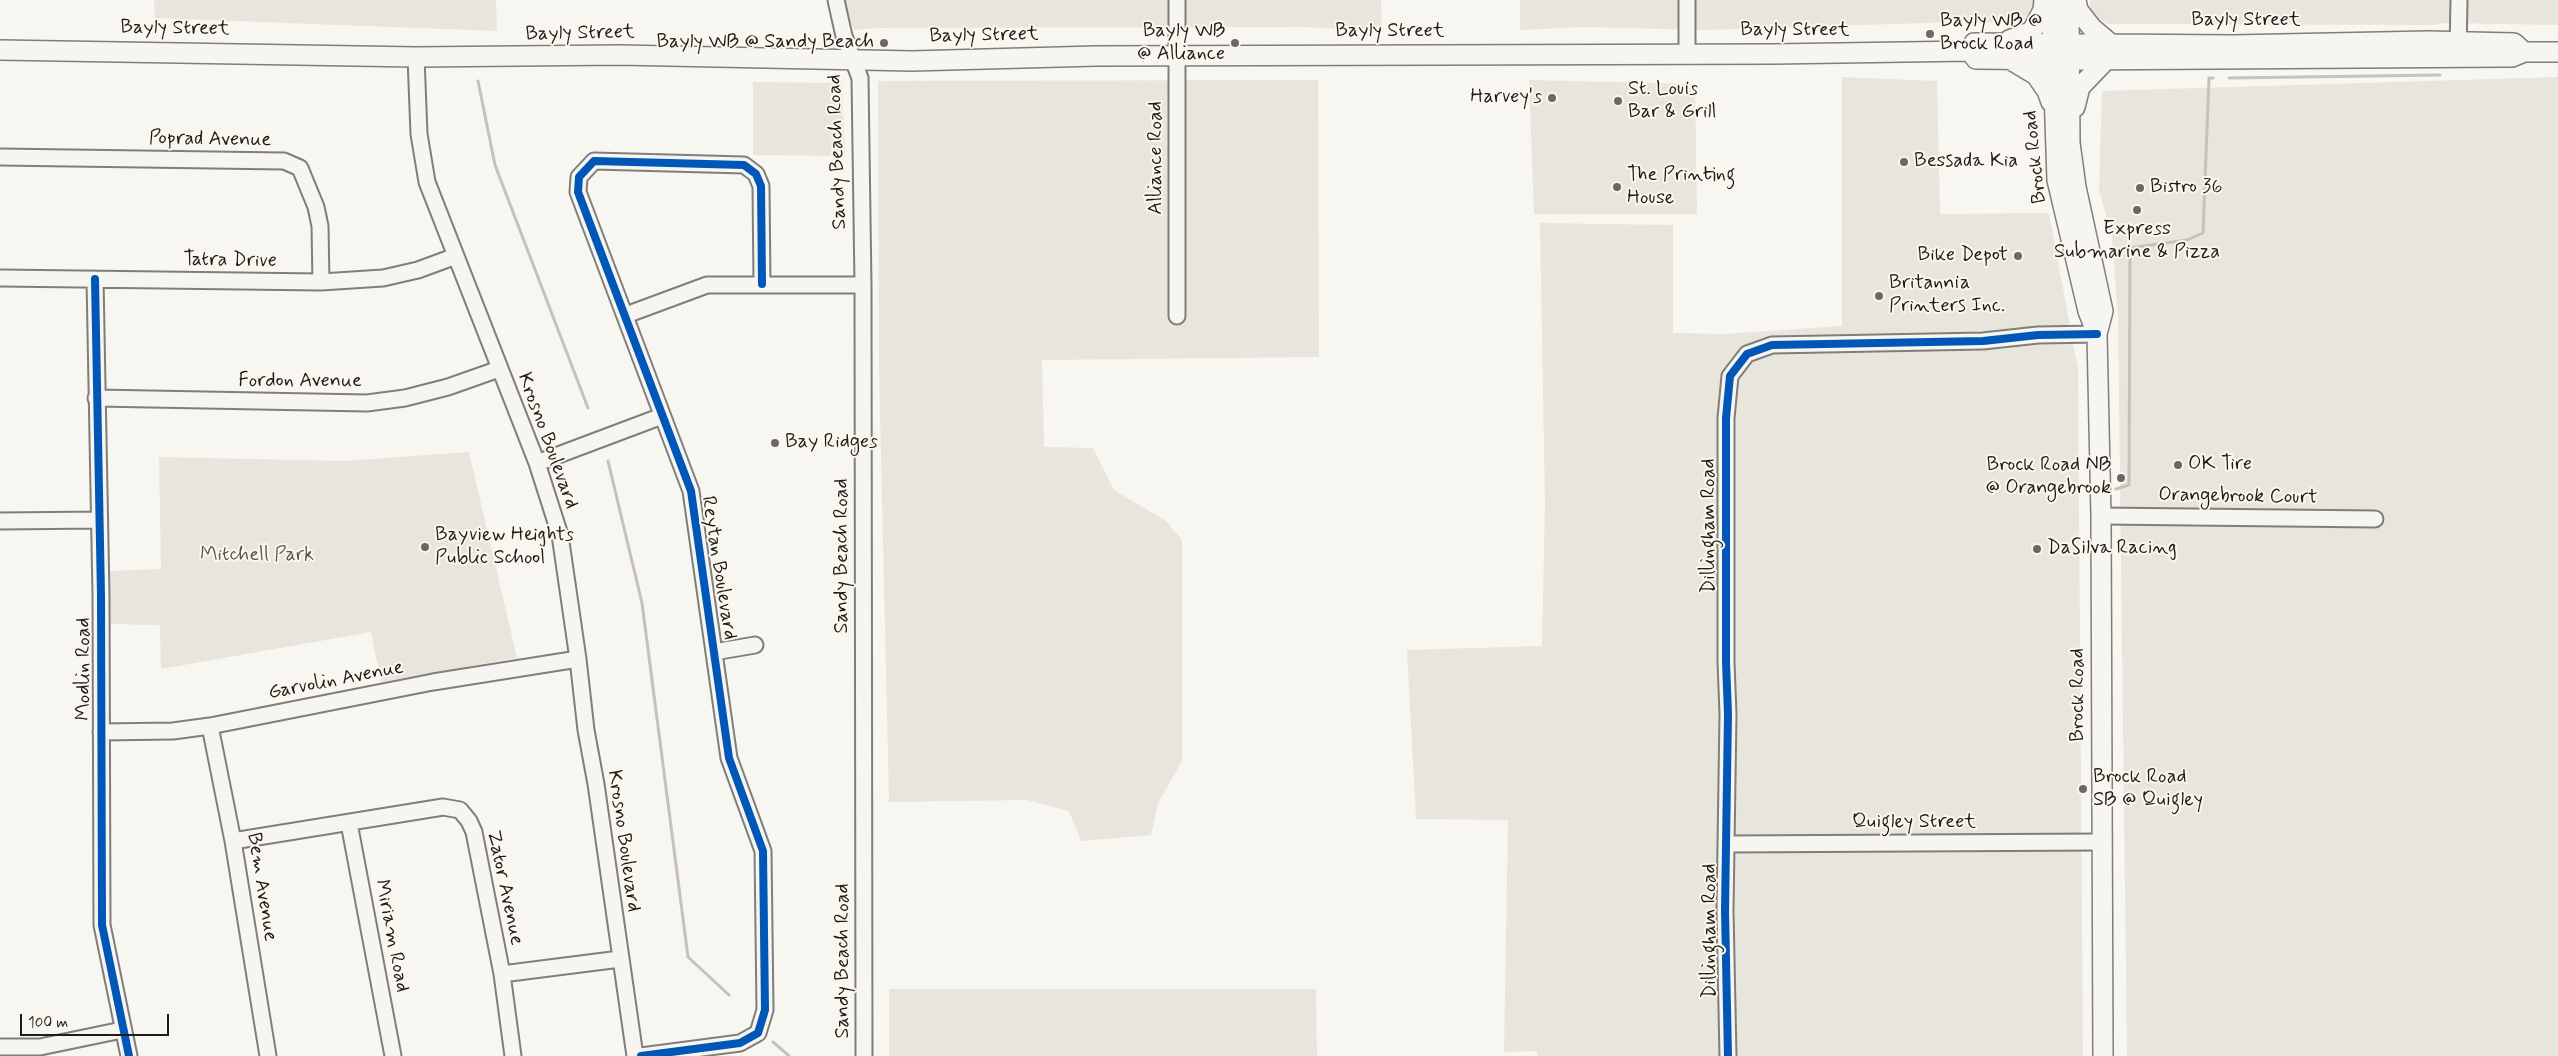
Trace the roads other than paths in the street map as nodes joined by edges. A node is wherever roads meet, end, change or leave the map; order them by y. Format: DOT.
graph roads {
  1 [pos="836,0"];
  2 [pos="1177,0"];
  3 [pos="1687,0"];
  4 [pos="2044,0"];
  5 [pos="2051,0"];
  6 [pos="2069,0"];
  7 [pos="2076,0"];
  8 [pos="2459,0"];
  9 [pos="0,50"];
  10 [pos="2458,50"];
  11 [pos="2006,51"];
  12 [pos="2061,52"];
  13 [pos="2109,52"];
  14 [pos="2558,52"];
  15 [pos="1687,54"];
  16 [pos="1178,56"];
  17 [pos="416,57"];
  18 [pos="853,60"];
  19 [pos="2054,110"];
  20 [pos="2070,143"];
  21 [pos="0,157"];
  22 [pos="456,256"];
  23 [pos="0,278"];
  24 [pos="94,279"];
  25 [pos="321,282"];
  26 [pos="762,284"];
  27 [pos="863,285"];
  28 [pos="626,315"];
  29 [pos="1177,316"];
  30 [pos="2097,334"];
  31 [pos="499,369"];
  32 [pos="96,398"];
  33 [pos="662,416"];
  34 [pos="537,463"];
  35 [pos="2101,516"];
  36 [pos="2375,519"];
  37 [pos="98,520"];
  38 [pos="0,521"];
  39 [pos="755,645"];
  40 [pos="714,652"];
  41 [pos="578,659"];
  42 [pos="210,726"];
  43 [pos="101,732"];
  44 [pos="349,823"];
  45 [pos="233,841"];
  46 [pos="2100,842"];
  47 [pos="1727,844"];
  48 [pos="620,959"];
  49 [pos="502,974"];
  50 [pos="122,1030"];
  51 [pos="0,1047"];
  52 [pos="129,1056"];
  53 [pos="268,1056"];
  54 [pos="393,1056"];
  55 [pos="513,1056"];
  56 [pos="636,1056"];
  57 [pos="641,1056"];
  58 [pos="864,1056"];
  59 [pos="1728,1056"];
  60 [pos="2103,1056"];
  1 -- 18 [label="street, Sandy Beach Road"];
  2 -- 16 [label="street, Alliance Road"];
  3 -- 15 [label="street"];
  4 -- 11 [label="main road"];
  5 -- 12 [label="main road, Brock Road"];
  6 -- 12 [label="main road, Brock Road"];
  7 -- 13 [label="main road"];
  8 -- 10 [label="street"];
  9 -- 17 [label="main road, Bayly Street"];
  10 -- 13 [label="main road, Bayly Street"];
  10 -- 14 [label="main road, Bayly Street"];
  11 -- 12 [label="main road, Bayly Street"];
  11 -- 15 [label="main road, Bayly Street"];
  11 -- 19 [label="main road"];
  12 -- 13 [label="main road, Bayly Street"];
  12 -- 19 [label="main road, Brock Road"];
  12 -- 20 [label="main road, Brock Road"];
  13 -- 20 [label="main road"];
  15 -- 16 [label="main road, Bayly Street"];
  16 -- 18 [label="main road, Bayly Street"];
  16 -- 29 [label="street, Alliance Road"];
  17 -- 18 [label="main road, Bayly Street"];
  17 -- 22 [label="street, Krosno Boulevard"];
  18 -- 27 [label="street, Sandy Beach Road"];
  19 -- 30 [label="main road, Brock Road"];
  20 -- 30 [label="main road, Brock Road"];
  21 -- 25 [label="street, Poprad Avenue"];
  22 -- 25 [label="street, Tatra Drive"];
  22 -- 31 [label="street, Krosno Boulevard"];
  23 -- 24 [label="street, Tatra Drive"];
  24 -- 25 [label="street, Tatra Drive"];
  24 -- 32 [label="street, Modlin Road"];
  26 -- 27 [label="street"];
  26 -- 28 [label="street"];
  26 -- 28 [label="street, Reytan Boulevard"];
  27 -- 58 [label="street, Sandy Beach Road"];
  28 -- 33 [label="street, Reytan Boulevard"];
  30 -- 35 [label="main road, Brock Road"];
  30 -- 47 [label="street, Dillingham Road"];
  31 -- 32 [label="street, Fordon Avenue"];
  31 -- 34 [label="street, Krosno Boulevard"];
  32 -- 37 [label="street, Modlin Road"];
  33 -- 34 [label="street"];
  33 -- 40 [label="street, Reytan Boulevard"];
  34 -- 41 [label="street, Krosno Boulevard"];
  35 -- 36 [label="street, Orangebrook Court"];
  35 -- 46 [label="main road, Brock Road"];
  37 -- 38 [label="street"];
  37 -- 43 [label="street, Modlin Road"];
  39 -- 40 [label="street"];
  40 -- 57 [label="street, Reytan Boulevard"];
  41 -- 42 [label="street, Garvolin Avenue"];
  41 -- 48 [label="street, Krosno Boulevard"];
  42 -- 43 [label="street, Garvolin Avenue"];
  42 -- 45 [label="street, Bem Avenue"];
  43 -- 50 [label="street, Modlin Road"];
  44 -- 45 [label="street, Zator Avenue"];
  44 -- 49 [label="street, Zator Avenue"];
  44 -- 54 [label="street, Miriam Road"];
  45 -- 53 [label="street, Bem Avenue"];
  46 -- 47 [label="street, Quigley Street"];
  46 -- 60 [label="main road, Brock Road"];
  47 -- 59 [label="street, Dillingham Road"];
  48 -- 49 [label="street"];
  48 -- 56 [label="street, Krosno Boulevard"];
  49 -- 55 [label="street, Zator Avenue"];
  50 -- 51 [label="street"];
  50 -- 52 [label="street, Modlin Road"];
}
